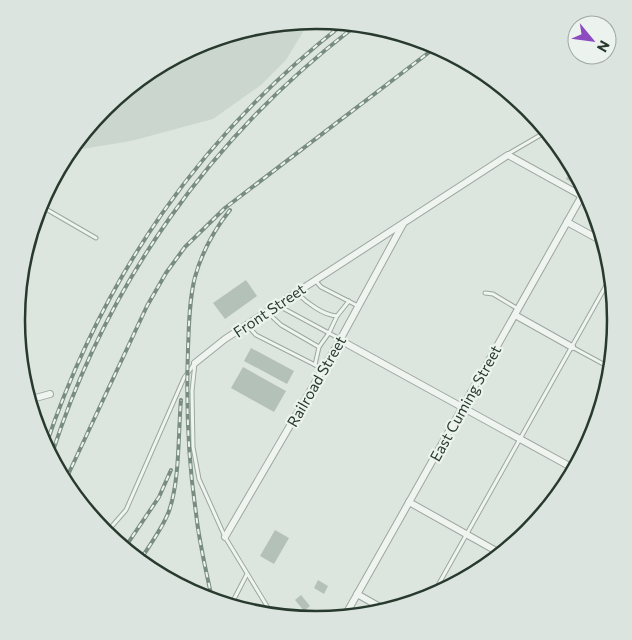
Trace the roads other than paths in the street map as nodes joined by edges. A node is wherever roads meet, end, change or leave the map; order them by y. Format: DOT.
graph roads {
  1 [pos="541,135"];
  2 [pos="508,155"];
  3 [pos="577,191"];
  4 [pos="580,199"];
  5 [pos="47,210"];
  6 [pos="404,222"];
  7 [pos="567,222"];
  8 [pos="595,237"];
  9 [pos="96,238"];
  10 [pos="315,280"];
  11 [pos="605,287"];
  12 [pos="296,292"];
  13 [pos="485,292"];
  14 [pos="349,301"];
  15 [pos="277,305"];
  16 [pos="359,306"];
  17 [pos="266,312"];
  18 [pos="516,312"];
  19 [pos="337,316"];
  20 [pos="246,325"];
  21 [pos="329,333"];
  22 [pos="340,340"];
  23 [pos="319,347"];
  24 [pos="572,347"];
  25 [pos="195,363"];
  26 [pos="604,364"];
  27 [pos="315,365"];
  28 [pos="323,369"];
  29 [pos="50,394"];
  30 [pos="36,398"];
  31 [pos="462,407"];
  32 [pos="520,439"];
  33 [pos="568,465"];
  34 [pos="409,502"];
  35 [pos="111,527"];
  36 [pos="466,534"];
  37 [pos="225,537"];
  38 [pos="494,550"];
  39 [pos="248,574"];
  40 [pos="439,584"];
  41 [pos="357,594"];
  42 [pos="234,599"];
  43 [pos="375,604"];
  44 [pos="268,607"];
  45 [pos="349,609"];
  1 -- 2 [label="lane"];
  2 -- 3 [label="street"];
  2 -- 6 [label="street, Front Street"];
  4 -- 7 [label="street, East Cuming Street"];
  5 -- 9 [label="lane"];
  6 -- 10 [label="street, Front Street"];
  6 -- 16 [label="street, Railroad Street"];
  7 -- 8 [label="street"];
  7 -- 18 [label="street, East Cuming Street"];
  10 -- 12 [label="street, Front Street"];
  10 -- 14 [label="lane"];
  11 -- 24 [label="lane"];
  12 -- 15 [label="street, Front Street"];
  12 -- 19 [label="lane"];
  13 -- 18 [label="lane"];
  14 -- 16 [label="lane"];
  14 -- 19 [label="lane"];
  15 -- 17 [label="street, Front Street"];
  15 -- 21 [label="lane"];
  16 -- 22 [label="street, Railroad Street"];
  17 -- 20 [label="street, Front Street"];
  17 -- 23 [label="lane"];
  18 -- 24 [label="street"];
  18 -- 31 [label="street, East Cuming Street"];
  19 -- 21 [label="lane"];
  20 -- 25 [label="street, Front Street"];
  20 -- 27 [label="lane"];
  21 -- 22 [label="lane"];
  21 -- 23 [label="lane"];
  22 -- 28 [label="street, Railroad Street"];
  22 -- 31 [label="street"];
  23 -- 27 [label="lane"];
  24 -- 26 [label="lane"];
  24 -- 32 [label="lane"];
  25 -- 35 [label="lane, Front Street"];
  25 -- 37 [label="lane"];
  27 -- 28 [label="lane"];
  28 -- 37 [label="street, Railroad Street"];
  29 -- 30 [label="street"];
  31 -- 32 [label="street"];
  31 -- 34 [label="street, East Cuming Street"];
  32 -- 33 [label="street"];
  32 -- 36 [label="lane"];
  34 -- 36 [label="street"];
  34 -- 41 [label="street, East Cuming Street"];
  36 -- 38 [label="street"];
  36 -- 40 [label="lane"];
  37 -- 39 [label="lane"];
  39 -- 42 [label="lane"];
  39 -- 44 [label="lane"];
  41 -- 43 [label="street"];
  41 -- 45 [label="street, East Cuming Street"];
}
